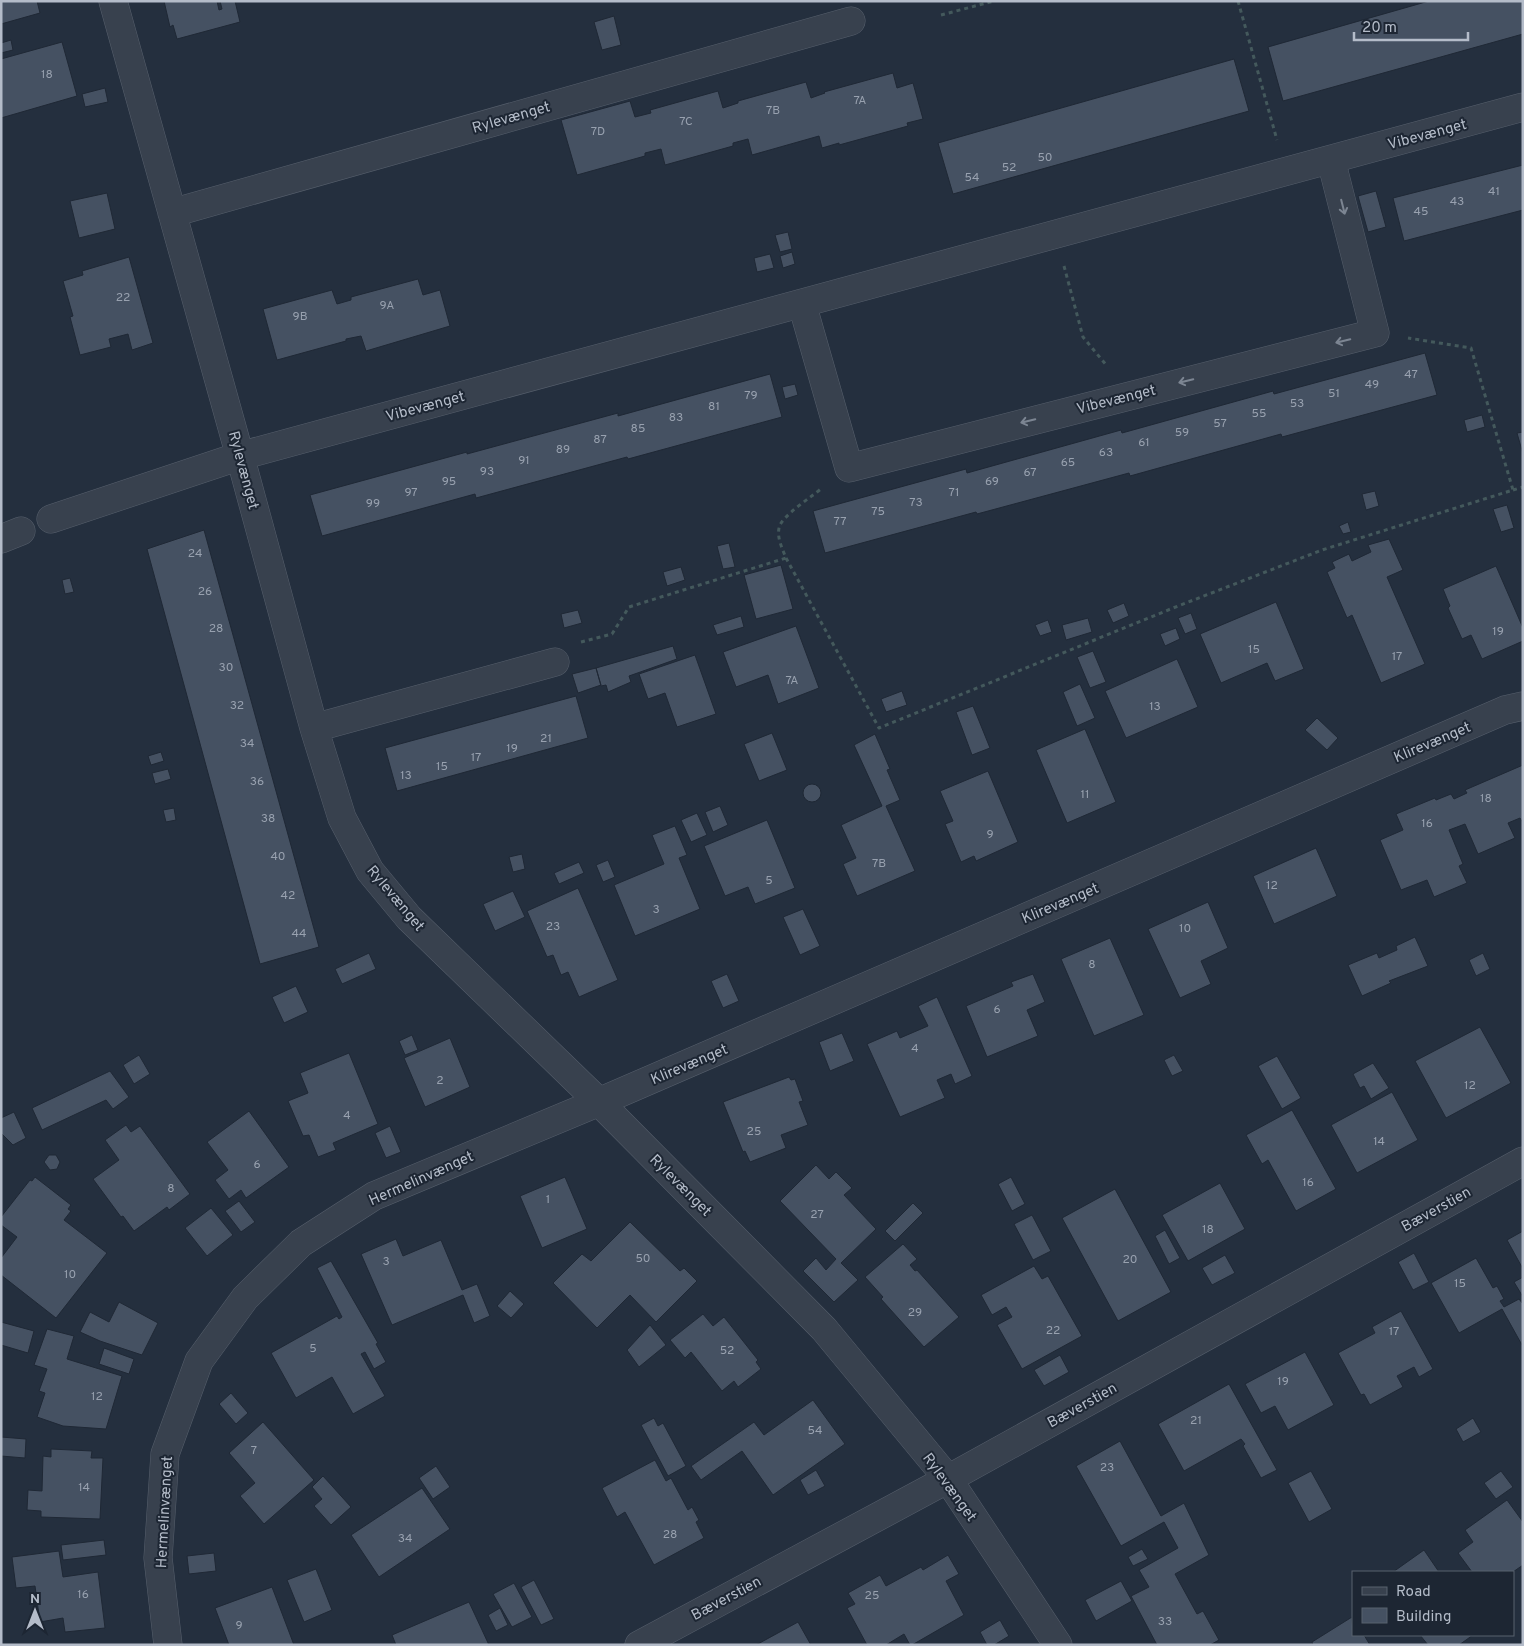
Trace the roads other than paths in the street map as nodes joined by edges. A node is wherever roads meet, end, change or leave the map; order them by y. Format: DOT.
graph roads {
  1 [pos="113,1"];
  2 [pos="851,21"];
  3 [pos="1523,108"];
  4 [pos="1331,160"];
  5 [pos="172,213"];
  6 [pos="802,304"];
  7 [pos="240,456"];
  8 [pos="51,519"];
  9 [pos="555,662"];
  10 [pos="1523,706"];
  11 [pos="314,728"];
  12 [pos="599,1102"];
  13 [pos="1523,1161"];
  14 [pos="948,1479"];
  15 [pos="168,1645"];
  16 [pos="639,1645"];
  17 [pos="1058,1645"];
  1 -- 5 [label="street, Rylevænget"];
  2 -- 5 [label="street, Rylevænget"];
  3 -- 4 [label="street, Vibevænget"];
  4 -- 6 [label="street, Vibevænget"];
  4 -- 6 [label="street, Vibevænget, one-way"];
  5 -- 7 [label="street, Rylevænget"];
  6 -- 7 [label="street, Vibevænget"];
  7 -- 8 [label="street, Vibevænget"];
  7 -- 11 [label="street, Rylevænget"];
  9 -- 11 [label="street"];
  10 -- 12 [label="street, Klirevænget"];
  11 -- 12 [label="street, Rylevænget"];
  12 -- 14 [label="street, Rylevænget"];
  12 -- 15 [label="street, Hermelinvænget"];
  13 -- 14 [label="street, Bæverstien"];
  14 -- 16 [label="street, Bæverstien"];
  14 -- 17 [label="street, Rylevænget"];
}
